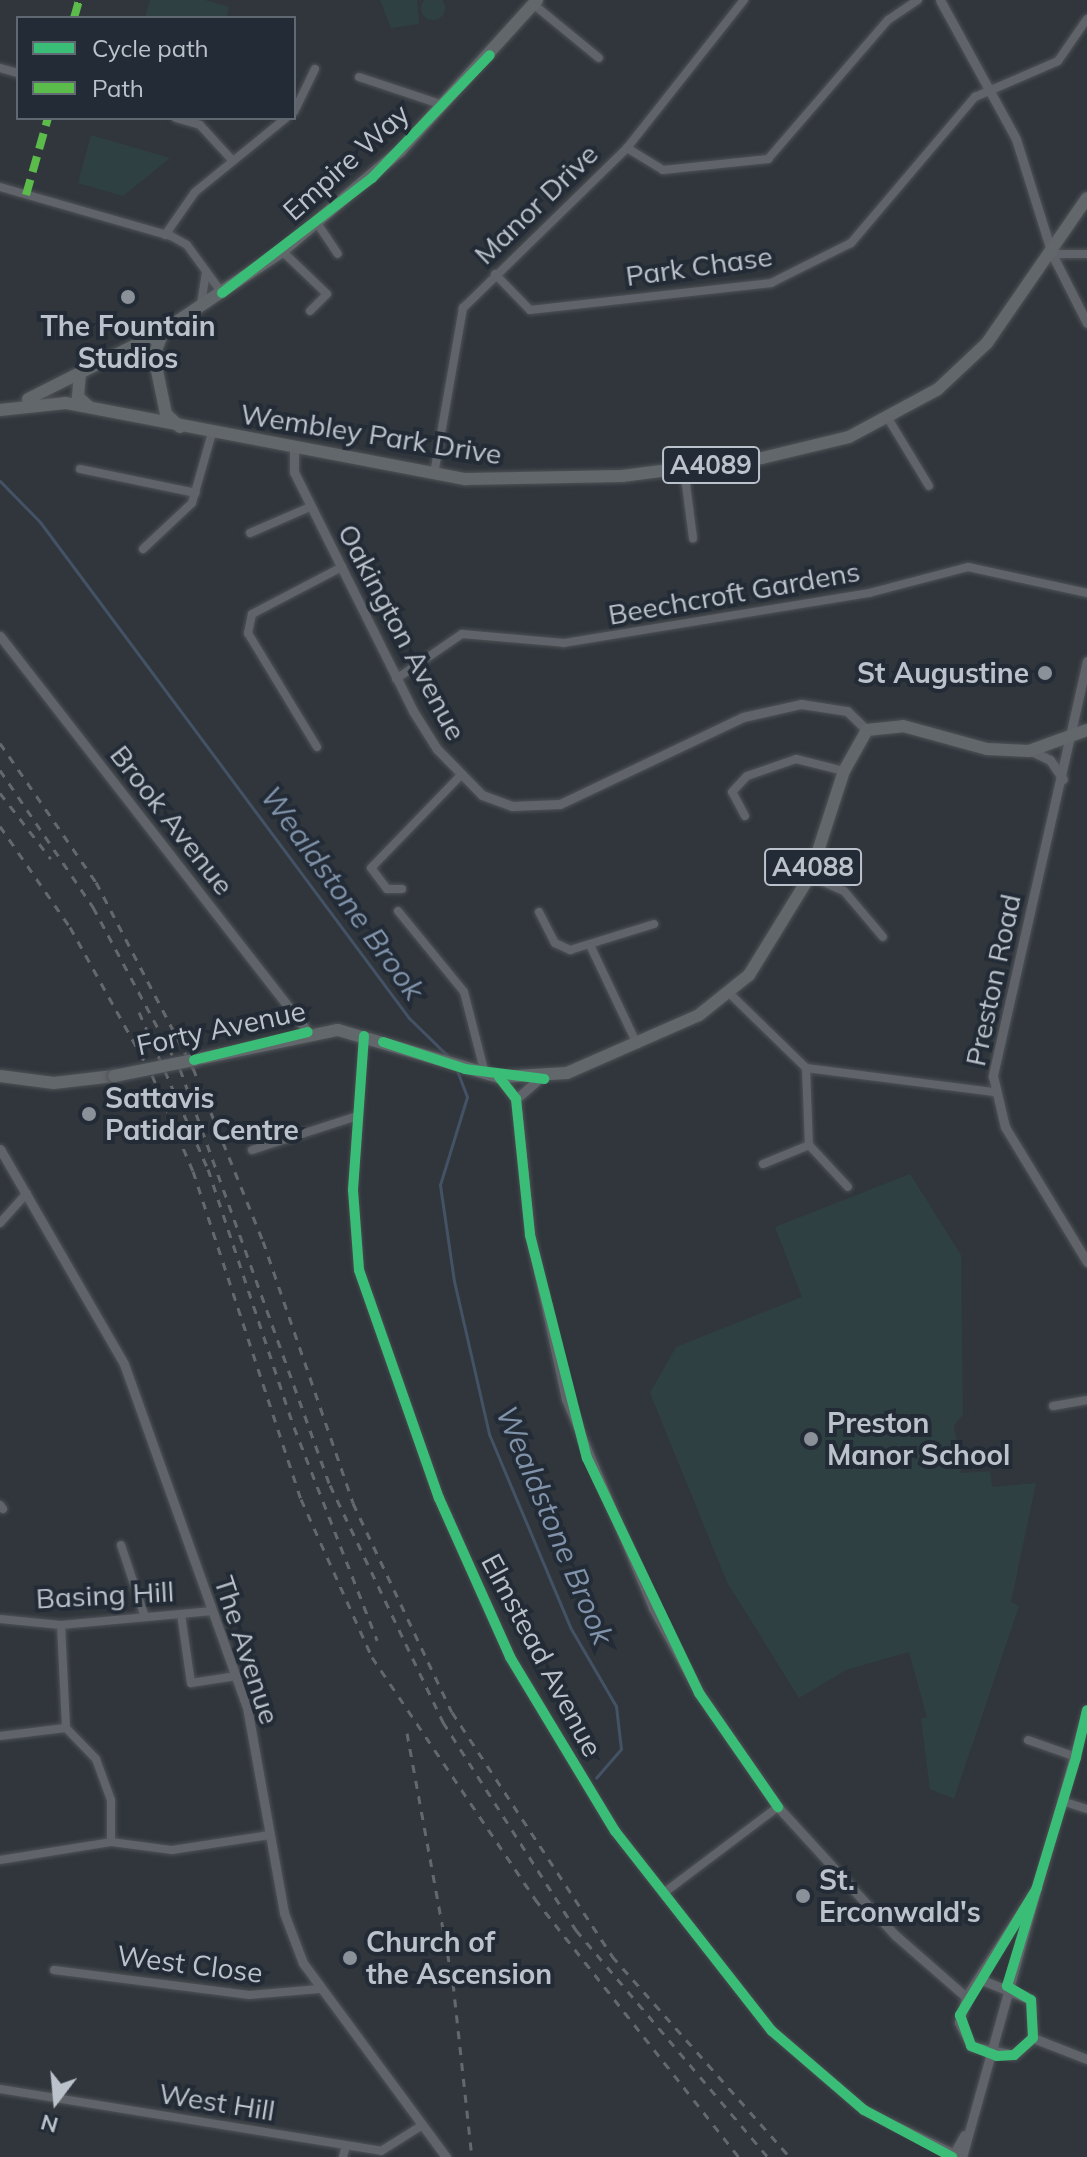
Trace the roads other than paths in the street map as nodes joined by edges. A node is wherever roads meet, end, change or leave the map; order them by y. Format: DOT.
graph roads {
  1 [pos="744,0"];
  2 [pos="918,0"];
  3 [pos="940,0"];
  4 [pos="535,2"];
  5 [pos="1087,19"];
  6 [pos="599,58"];
  7 [pos="315,69"];
  8 [pos="359,77"];
  9 [pos="992,92"];
  10 [pos="443,105"];
  11 [pos="296,108"];
  12 [pos="183,120"];
  13 [pos="284,120"];
  14 [pos="627,148"];
  15 [pos="233,161"];
  16 [pos="0,187"];
  17 [pos="1087,198"];
  18 [pos="317,223"];
  19 [pos="165,235"];
  20 [pos="282,251"];
  21 [pos="338,254"];
  22 [pos="1052,254"];
  23 [pos="1087,254"];
  24 [pos="206,270"];
  25 [pos="495,274"];
  26 [pos="222,293"];
  27 [pos="198,310"];
  28 [pos="310,311"];
  29 [pos="1087,323"];
  30 [pos="163,331"];
  31 [pos="133,348"];
  32 [pos="156,363"];
  33 [pos="80,373"];
  34 [pos="162,396"];
  35 [pos="21,402"];
  36 [pos="89,407"];
  37 [pos="0,410"];
  38 [pos="144,417"];
  39 [pos="889,420"];
  40 [pos="180,427"];
  41 [pos="212,433"];
  42 [pos="294,448"];
  43 [pos="80,469"];
  44 [pos="684,469"];
  45 [pos="434,474"];
  46 [pos="929,486"];
  47 [pos="196,493"];
  48 [pos="310,507"];
  49 [pos="250,533"];
  50 [pos="693,538"];
  51 [pos="143,549"];
  52 [pos="342,567"];
  53 [pos="1087,593"];
  54 [pos="0,636"];
  55 [pos="1087,661"];
  56 [pos="396,679"];
  57 [pos="1085,682"];
  58 [pos="867,730"];
  59 [pos="1087,730"];
  60 [pos="1072,735"];
  61 [pos="317,747"];
  62 [pos="1029,751"];
  63 [pos="844,771"];
  64 [pos="460,776"];
  65 [pos="1063,779"];
  66 [pos="745,816"];
  67 [pos="810,876"];
  68 [pos="402,889"];
  69 [pos="398,911"];
  70 [pos="539,912"];
  71 [pos="654,924"];
  72 [pos="883,937"];
  73 [pos="590,945"];
  74 [pos="730,994"];
  75 [pos="308,1032"];
  76 [pos="364,1036"];
  77 [pos="637,1044"];
  78 [pos="806,1068"];
  79 [pos="485,1074"];
  80 [pos="0,1076"];
  81 [pos="499,1077"];
  82 [pos="538,1080"];
  83 [pos="994,1092"];
  84 [pos="516,1099"];
  85 [pos="357,1116"];
  86 [pos="809,1145"];
  87 [pos="0,1149"];
  88 [pos="252,1150"];
  89 [pos="763,1164"];
  90 [pos="848,1187"];
  91 [pos="27,1193"];
  92 [pos="0,1223"];
  93 [pos="1087,1262"];
  94 [pos="1087,1400"];
  95 [pos="1053,1406"];
  96 [pos="121,1545"];
  97 [pos="212,1611"];
  98 [pos="181,1614"];
  99 [pos="145,1617"];
  100 [pos="0,1619"];
  101 [pos="61,1625"];
  102 [pos="236,1676"];
  103 [pos="1087,1710"];
  104 [pos="66,1728"];
  105 [pos="0,1736"];
  106 [pos="1028,1740"];
  107 [pos="1076,1757"];
  108 [pos="1062,1801"];
  109 [pos="778,1807"];
  110 [pos="1087,1809"];
  111 [pos="270,1835"];
  112 [pos="111,1842"];
  113 [pos="0,1860"];
  114 [pos="1037,1888"];
  115 [pos="665,1892"];
  116 [pos="54,1970"];
  117 [pos="982,1980"];
  118 [pos="1007,1986"];
  119 [pos="319,1989"];
  120 [pos="966,1997"];
  121 [pos="1033,2038"];
  122 [pos="989,2054"];
  123 [pos="1087,2059"];
  124 [pos="0,2089"];
  125 [pos="421,2126"];
  126 [pos="346,2145"];
  127 [pos="955,2156"];
  128 [pos="343,2157"];
  129 [pos="446,2157"];
  1 -- 14 [label="street, Manor Drive"];
  2 -- 14 [label="street"];
  3 -- 9 [label="street"];
  4 -- 6 [label="street"];
  4 -- 10 [label="main road, Empire Way"];
  5 -- 9 [label="street"];
  7 -- 11 [label="street"];
  8 -- 10 [label="street"];
  9 -- 22 [label="street"];
  9 -- 25 [label="street, Park Chase"];
  10 -- 18 [label="main road, Empire Way"];
  12 -- 15 [label="street"];
  13 -- 15 [label="street"];
  14 -- 25 [label="street, Manor Drive"];
  15 -- 19 [label="street"];
  16 -- 19 [label="street"];
  17 -- 22 [label="main road, A4089"];
  18 -- 20 [label="main road, Empire Way"];
  18 -- 21 [label="street"];
  19 -- 24 [label="street"];
  20 -- 26 [label="main road, Empire Way"];
  20 -- 28 [label="street"];
  22 -- 23 [label="street"];
  22 -- 29 [label="street"];
  22 -- 39 [label="main road, Wembley Park Drive / A4089"];
  24 -- 26 [label="street"];
  24 -- 27 [label="street"];
  25 -- 45 [label="street, Manor Drive"];
  26 -- 27 [label="main road, Empire Way"];
  27 -- 30 [label="main road, Empire Way"];
  30 -- 31 [label="main road, Empire Way"];
  30 -- 32 [label="main road"];
  31 -- 32 [label="main road"];
  31 -- 33 [label="main road, Empire Way / A4089"];
  32 -- 34 [label="main road"];
  33 -- 35 [label="main road, Empire Way / A4089"];
  33 -- 36 [label="main road"];
  34 -- 38 [label="main road"];
  34 -- 40 [label="main road"];
  35 -- 36 [label="main road, Wembley Park Drive / A4089"];
  35 -- 37 [label="main road, Wembley Park Drive / A4089"];
  36 -- 38 [label="main road, Wembley Park Drive / A4089"];
  38 -- 40 [label="main road, Wembley Park Drive / A4089"];
  39 -- 44 [label="main road, Wembley Park Drive / A4089"];
  39 -- 46 [label="street"];
  40 -- 41 [label="main road, Wembley Park Drive / A4089"];
  41 -- 42 [label="main road, Wembley Park Drive / A4089"];
  41 -- 47 [label="street"];
  42 -- 45 [label="main road, Wembley Park Drive / A4089"];
  42 -- 48 [label="street, Oakington Avenue"];
  43 -- 47 [label="street"];
  44 -- 45 [label="main road, Wembley Park Drive / A4089"];
  44 -- 50 [label="street"];
  47 -- 51 [label="street"];
  48 -- 49 [label="street"];
  48 -- 52 [label="street, Oakington Avenue"];
  52 -- 56 [label="street, Oakington Avenue"];
  52 -- 61 [label="street"];
  53 -- 56 [label="street, Beechcroft Gardens"];
  54 -- 75 [label="street, Brook Avenue"];
  55 -- 57 [label="street, Preston Road"];
  56 -- 64 [label="street, Oakington Avenue"];
  57 -- 60 [label="street, Preston Road"];
  58 -- 62 [label="main road"];
  58 -- 63 [label="main road, Forty Avenue / A4088"];
  58 -- 64 [label="street, Oakington Avenue"];
  59 -- 60 [label="main road"];
  60 -- 62 [label="main road"];
  60 -- 65 [label="street, Preston Road"];
  62 -- 65 [label="street"];
  63 -- 66 [label="street"];
  63 -- 67 [label="main road, Forty Avenue / A4088"];
  64 -- 68 [label="street"];
  65 -- 83 [label="street, Preston Road"];
  67 -- 72 [label="street"];
  67 -- 74 [label="main road, Forty Avenue / A4088"];
  69 -- 79 [label="street"];
  70 -- 73 [label="street"];
  71 -- 73 [label="street"];
  73 -- 77 [label="street"];
  74 -- 77 [label="main road, Forty Avenue / A4088"];
  74 -- 78 [label="street"];
  75 -- 76 [label="main road, Forty Avenue / A4088"];
  75 -- 80 [label="main road, Forty Avenue / A4088, bridge"];
  76 -- 79 [label="main road, Forty Avenue / A4088"];
  76 -- 85 [label="street, Elmstead Avenue"];
  77 -- 82 [label="main road, Forty Avenue / A4088"];
  78 -- 83 [label="street"];
  78 -- 86 [label="street"];
  79 -- 81 [label="main road, Forty Avenue / A4088"];
  81 -- 82 [label="main road, Forty Avenue / A4088"];
  81 -- 84 [label="street"];
  82 -- 84 [label="street"];
  83 -- 93 [label="street, Preston Road"];
  84 -- 109 [label="street"];
  85 -- 88 [label="street"];
  85 -- 115 [label="street, Elmstead Avenue"];
  86 -- 89 [label="street"];
  86 -- 90 [label="street"];
  87 -- 91 [label="street, The Avenue"];
  91 -- 92 [label="street"];
  91 -- 97 [label="street, The Avenue"];
  94 -- 95 [label="street"];
  96 -- 99 [label="street"];
  97 -- 98 [label="street, Basing Hill"];
  97 -- 102 [label="street, The Avenue"];
  98 -- 99 [label="street, Basing Hill"];
  98 -- 102 [label="street"];
  99 -- 101 [label="street, Basing Hill"];
  100 -- 101 [label="street, Basing Hill"];
  101 -- 104 [label="street"];
  102 -- 111 [label="street, The Avenue"];
  103 -- 107 [label="street"];
  104 -- 105 [label="street"];
  104 -- 112 [label="street"];
  106 -- 107 [label="street"];
  107 -- 108 [label="street"];
  108 -- 110 [label="street"];
  108 -- 114 [label="street"];
  109 -- 115 [label="street"];
  109 -- 120 [label="street"];
  111 -- 112 [label="street"];
  111 -- 119 [label="street, The Avenue"];
  112 -- 113 [label="street"];
  114 -- 117 [label="street"];
  114 -- 118 [label="street"];
  115 -- 127 [label="street, Elmstead Avenue"];
  116 -- 119 [label="street, West Close"];
  117 -- 118 [label="street"];
  117 -- 120 [label="street"];
  118 -- 121 [label="street"];
  118 -- 122 [label="street"];
  119 -- 125 [label="street, The Avenue"];
  120 -- 122 [label="street"];
  121 -- 122 [label="street"];
  121 -- 123 [label="street"];
  122 -- 127 [label="street"];
  124 -- 126 [label="street, West Hill"];
  125 -- 126 [label="street, West Hill"];
  125 -- 129 [label="street, The Avenue"];
  126 -- 128 [label="street"];
}
